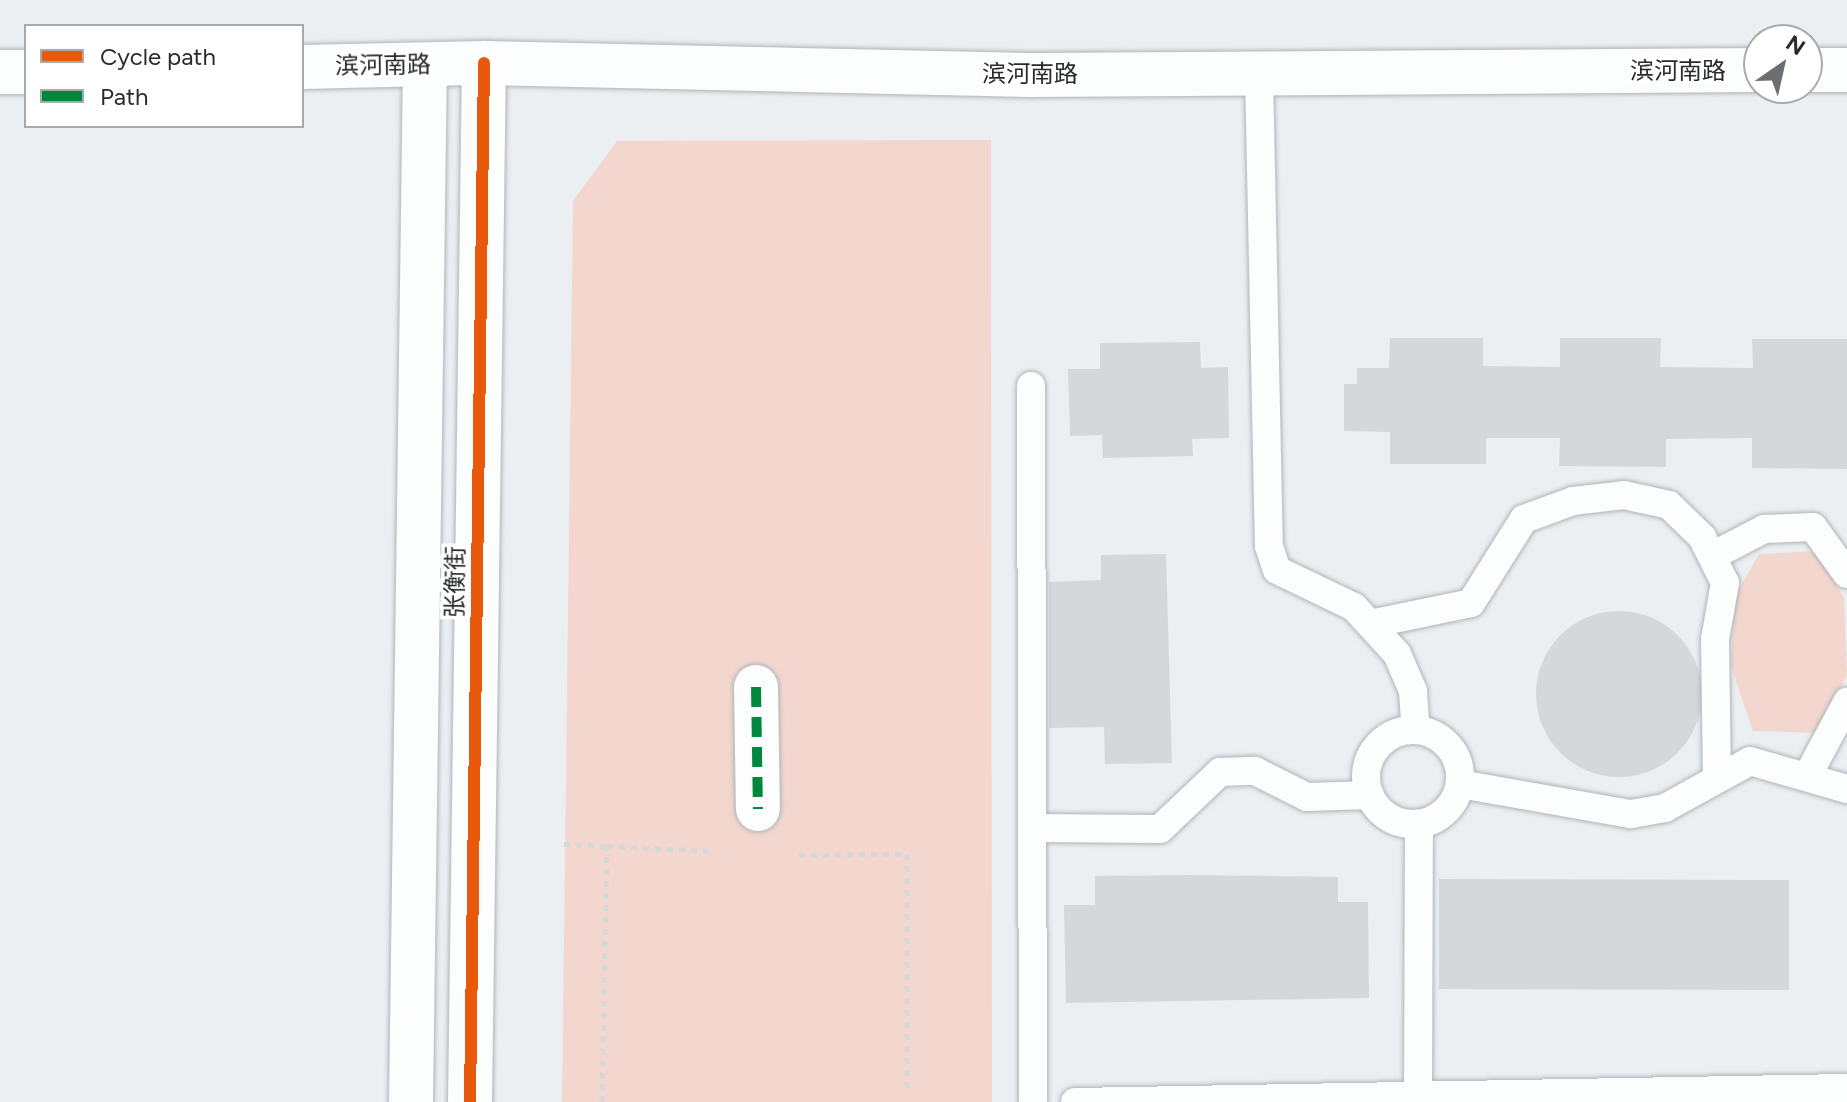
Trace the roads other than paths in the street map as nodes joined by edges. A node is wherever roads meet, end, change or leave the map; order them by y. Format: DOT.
graph roads {
  1 [pos="484,63"];
  2 [pos="425,65"];
  3 [pos="304,67"];
  4 [pos="1743,70"];
  5 [pos="1823,70"];
  6 [pos="1847,70"];
  7 [pos="0,72"];
  8 [pos="24,72"];
  9 [pos="1259,74"];
  10 [pos="1031,386"];
  11 [pos="1712,556"];
  12 [pos="1847,574"];
  13 [pos="1370,624"];
  14 [pos="756,687"];
  15 [pos="1847,702"];
  16 [pos="1416,730"];
  17 [pos="1809,773"];
  18 [pos="1717,776"];
  19 [pos="1460,784"];
  20 [pos="1847,789"];
  21 [pos="1370,795"];
  22 [pos="758,809"];
  23 [pos="1419,824"];
  24 [pos="1032,828"];
  25 [pos="1847,1088"];
  26 [pos="1418,1096"];
  27 [pos="411,1102"];
  28 [pos="470,1102"];
  29 [pos="1033,1102"];
  30 [pos="1075,1102"];
  1 -- 2 [label="main road, 滨河南路"];
  1 -- 9 [label="main road, 滨河南路"];
  1 -- 28 [label="main road, 张衡街"];
  2 -- 3 [label="main road, 滨河南路"];
  2 -- 27 [label="main road, 张衡街"];
  4 -- 9 [label="main road, 滨河南路"];
  5 -- 6 [label="main road"];
  7 -- 8 [label="main road"];
  9 -- 13 [label="lane"];
  10 -- 24 [label="lane"];
  11 -- 12 [label="lane"];
  11 -- 13 [label="lane"];
  11 -- 18 [label="lane"];
  13 -- 16 [label="lane"];
  14 -- 22 [label="main road"];
  15 -- 17 [label="lane"];
  16 -- 19 [label="lane"];
  16 -- 21 [label="lane"];
  17 -- 18 [label="lane"];
  17 -- 20 [label="lane"];
  18 -- 19 [label="lane"];
  19 -- 23 [label="lane"];
  21 -- 23 [label="lane"];
  21 -- 24 [label="lane"];
  23 -- 26 [label="lane"];
  24 -- 29 [label="lane"];
  25 -- 26 [label="lane"];
  26 -- 30 [label="lane"];
}
